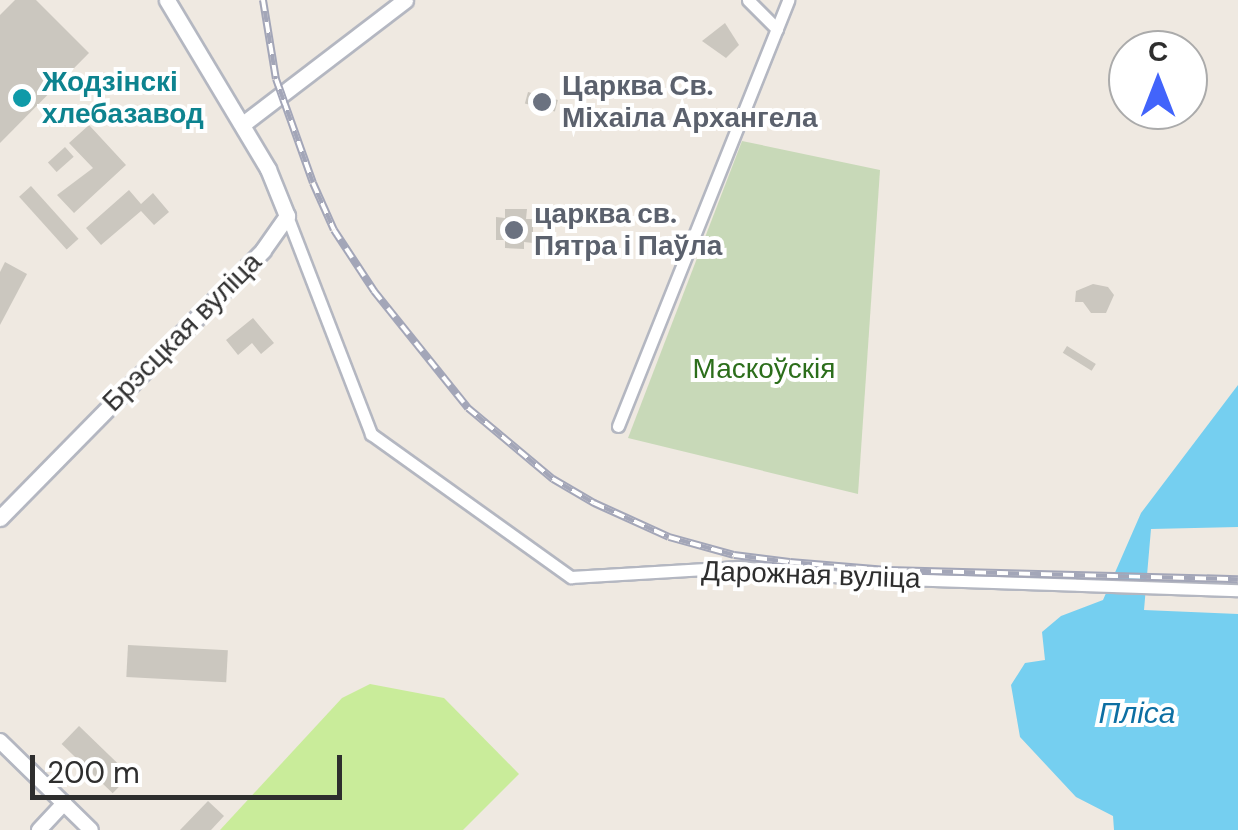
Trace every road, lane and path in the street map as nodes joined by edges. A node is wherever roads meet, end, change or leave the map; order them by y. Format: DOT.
graph roads {
  1 [pos="167,0"];
  2 [pos="405,0"];
  3 [pos="748,0"];
  4 [pos="788,0"];
  5 [pos="777,28"];
  6 [pos="242,124"];
  7 [pos="287,216"];
  8 [pos="618,426"];
  9 [pos="0,518"];
  10 [pos="1238,590"];
  11 [pos="0,742"];
  12 [pos="64,803"];
  13 [pos="40,830"];
  14 [pos="91,830"];
  1 -- 6 [label="main road"];
  2 -- 6 [label="main road"];
  3 -- 5 [label="street"];
  4 -- 5 [label="street"];
  5 -- 8 [label="street"];
  6 -- 7 [label="main road"];
  7 -- 9 [label="main road, Брэсцкая вуліца"];
  7 -- 10 [label="street, Дарожная вуліца"];
  11 -- 12 [label="street"];
  12 -- 13 [label="street"];
  12 -- 14 [label="street"];
}
